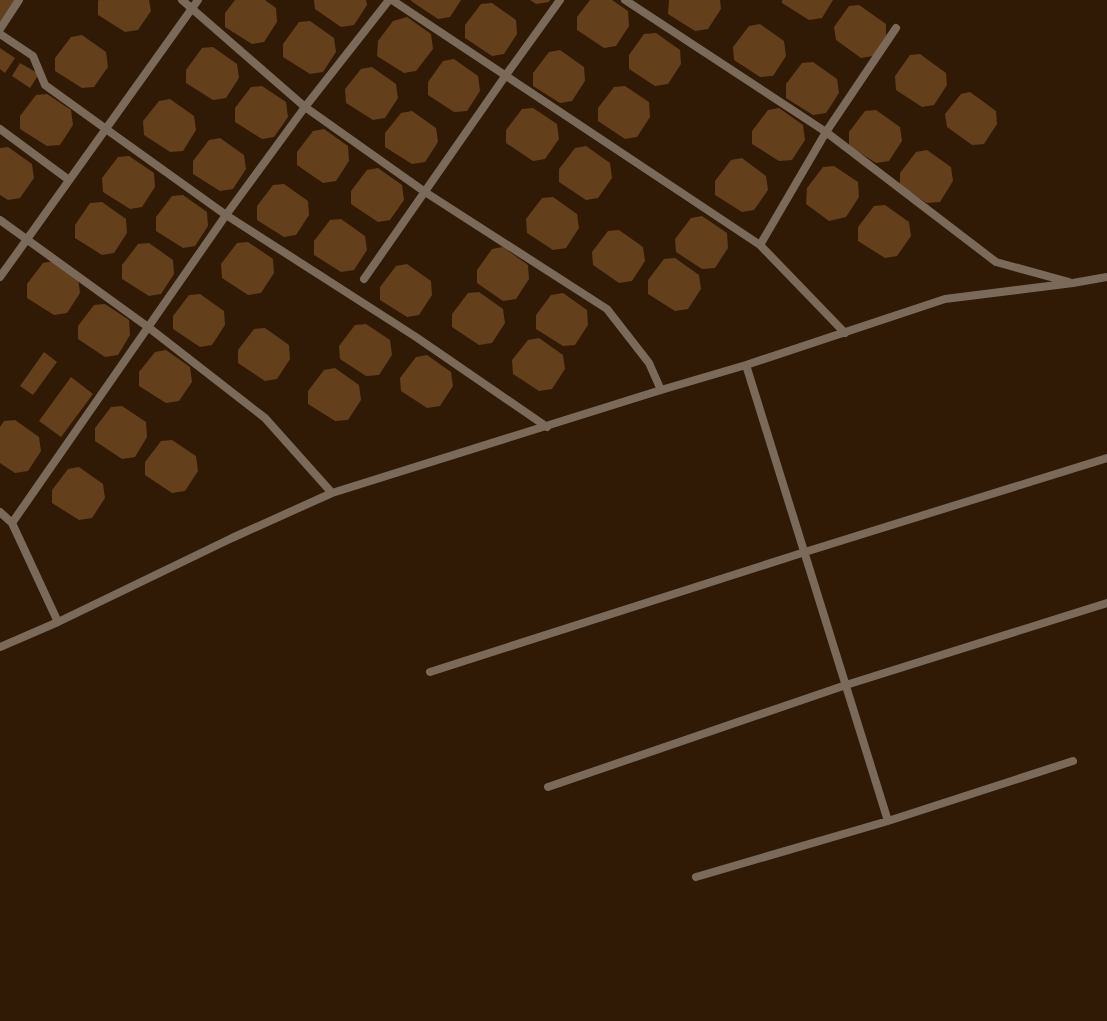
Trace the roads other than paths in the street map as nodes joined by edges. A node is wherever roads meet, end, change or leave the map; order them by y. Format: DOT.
graph roads {
  1 [pos="19,0"];
  2 [pos="182,0"];
  3 [pos="198,0"];
  4 [pos="389,0"];
  5 [pos="392,0"];
  6 [pos="560,0"];
  7 [pos="625,0"];
  8 [pos="192,8"];
  9 [pos="896,28"];
  10 [pos="0,29"];
  11 [pos="0,34"];
  12 [pos="506,75"];
  13 [pos="305,108"];
  14 [pos="0,129"];
  15 [pos="106,129"];
  16 [pos="826,132"];
  17 [pos="69,180"];
  18 [pos="425,192"];
  19 [pos="226,214"];
  20 [pos="0,220"];
  21 [pos="26,240"];
  22 [pos="760,245"];
  23 [pos="0,277"];
  24 [pos="1107,277"];
  25 [pos="364,279"];
  26 [pos="1073,283"];
  27 [pos="148,327"];
  28 [pos="845,333"];
  29 [pos="746,364"];
  30 [pos="661,390"];
  31 [pos="547,427"];
  32 [pos="1107,458"];
  33 [pos="332,493"];
  34 [pos="0,512"];
  35 [pos="12,523"];
  36 [pos="805,552"];
  37 [pos="1107,602"];
  38 [pos="58,622"];
  39 [pos="0,647"];
  40 [pos="430,672"];
  41 [pos="846,685"];
  42 [pos="1073,761"];
  43 [pos="548,788"];
  44 [pos="888,821"];
  45 [pos="696,877"];
  1 -- 10 [label="street"];
  2 -- 8 [label="street"];
  3 -- 8 [label="street"];
  4 -- 13 [label="street"];
  5 -- 12 [label="street"];
  6 -- 12 [label="street"];
  7 -- 16 [label="street"];
  8 -- 13 [label="street"];
  8 -- 15 [label="street"];
  9 -- 16 [label="street"];
  11 -- 15 [label="street"];
  12 -- 18 [label="street"];
  12 -- 22 [label="street"];
  13 -- 18 [label="street"];
  13 -- 19 [label="street"];
  14 -- 17 [label="street"];
  15 -- 17 [label="street"];
  15 -- 19 [label="street"];
  16 -- 22 [label="street"];
  16 -- 26 [label="street"];
  17 -- 21 [label="street"];
  18 -- 25 [label="street"];
  18 -- 30 [label="street"];
  19 -- 27 [label="street"];
  19 -- 31 [label="street"];
  20 -- 21 [label="street"];
  21 -- 23 [label="street"];
  21 -- 27 [label="street"];
  22 -- 28 [label="street"];
  24 -- 26 [label="street"];
  26 -- 28 [label="street"];
  27 -- 33 [label="street"];
  27 -- 35 [label="street"];
  28 -- 29 [label="street"];
  29 -- 30 [label="street"];
  29 -- 36 [label="street"];
  30 -- 31 [label="street"];
  31 -- 33 [label="street"];
  32 -- 36 [label="street"];
  33 -- 38 [label="street"];
  34 -- 35 [label="street"];
  35 -- 38 [label="street"];
  36 -- 40 [label="street"];
  36 -- 41 [label="street"];
  37 -- 41 [label="street"];
  38 -- 39 [label="street"];
  41 -- 43 [label="street"];
  41 -- 44 [label="street"];
  42 -- 44 [label="street"];
  44 -- 45 [label="street"];
}
